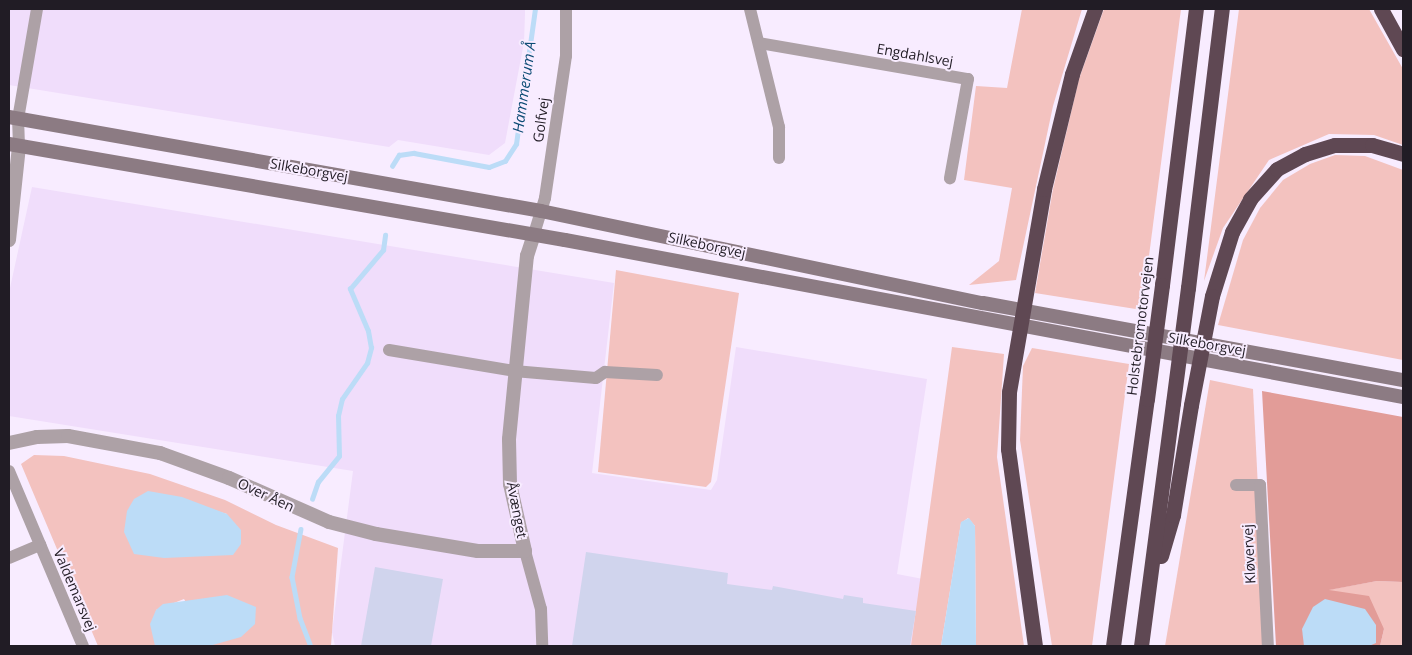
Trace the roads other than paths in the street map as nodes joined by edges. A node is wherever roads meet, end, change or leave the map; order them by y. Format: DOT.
graph roads {
  1 [pos="37,9"];
  2 [pos="566,9"];
  3 [pos="750,9"];
  4 [pos="1095,9"];
  5 [pos="1196,9"];
  6 [pos="1222,9"];
  7 [pos="1381,9"];
  8 [pos="759,44"];
  9 [pos="1403,49"];
  10 [pos="13,118"];
  11 [pos="14,145"];
  12 [pos="1403,154"];
  13 [pos="779,158"];
  14 [pos="950,178"];
  15 [pos="541,211"];
  16 [pos="534,234"];
  17 [pos="9,240"];
  18 [pos="1021,310"];
  19 [pos="1019,325"];
  20 [pos="389,350"];
  21 [pos="514,371"];
  22 [pos="657,375"];
  23 [pos="1403,380"];
  24 [pos="1403,397"];
  25 [pos="9,443"];
  26 [pos="9,471"];
  27 [pos="1236,485"];
  28 [pos="40,545"];
  29 [pos="525,551"];
  30 [pos="9,558"];
  31 [pos="1148,600"];
  32 [pos="83,646"];
  33 [pos="542,646"];
  34 [pos="1035,646"];
  35 [pos="1113,646"];
  36 [pos="1141,646"];
  37 [pos="1268,646"];
  1 -- 10 [label="street"];
  2 -- 15 [label="street, Golfvej"];
  3 -- 8 [label="street"];
  4 -- 18 [label="highway"];
  5 -- 35 [label="highway, Holstebromotorvejen, bridge"];
  6 -- 31 [label="highway, bridge"];
  7 -- 9 [label="highway"];
  8 -- 13 [label="street"];
  8 -- 14 [label="street, Engdahlsvej"];
  10 -- 11 [label="street"];
  10 -- 15 [label="main road, Silkeborgvej"];
  11 -- 16 [label="main road, Silkeborgvej"];
  11 -- 17 [label="street"];
  12 -- 31 [label="highway, bridge"];
  15 -- 16 [label="street, Golfvej"];
  15 -- 18 [label="main road, Silkeborgvej"];
  16 -- 19 [label="main road, Silkeborgvej"];
  16 -- 21 [label="street, Åvænget"];
  18 -- 19 [label="highway"];
  18 -- 23 [label="main road, Silkeborgvej"];
  19 -- 24 [label="main road, Silkeborgvej"];
  19 -- 34 [label="highway"];
  20 -- 21 [label="street"];
  21 -- 22 [label="street"];
  21 -- 29 [label="street, Åvænget"];
  25 -- 29 [label="street, Over Åen"];
  26 -- 28 [label="street, Valdemarsvej"];
  27 -- 37 [label="street, Kløvervej"];
  28 -- 30 [label="street, Valdemarsvej"];
  28 -- 32 [label="street, Valdemarsvej"];
  29 -- 33 [label="street, Åvænget"];
  31 -- 36 [label="highway"];
}
